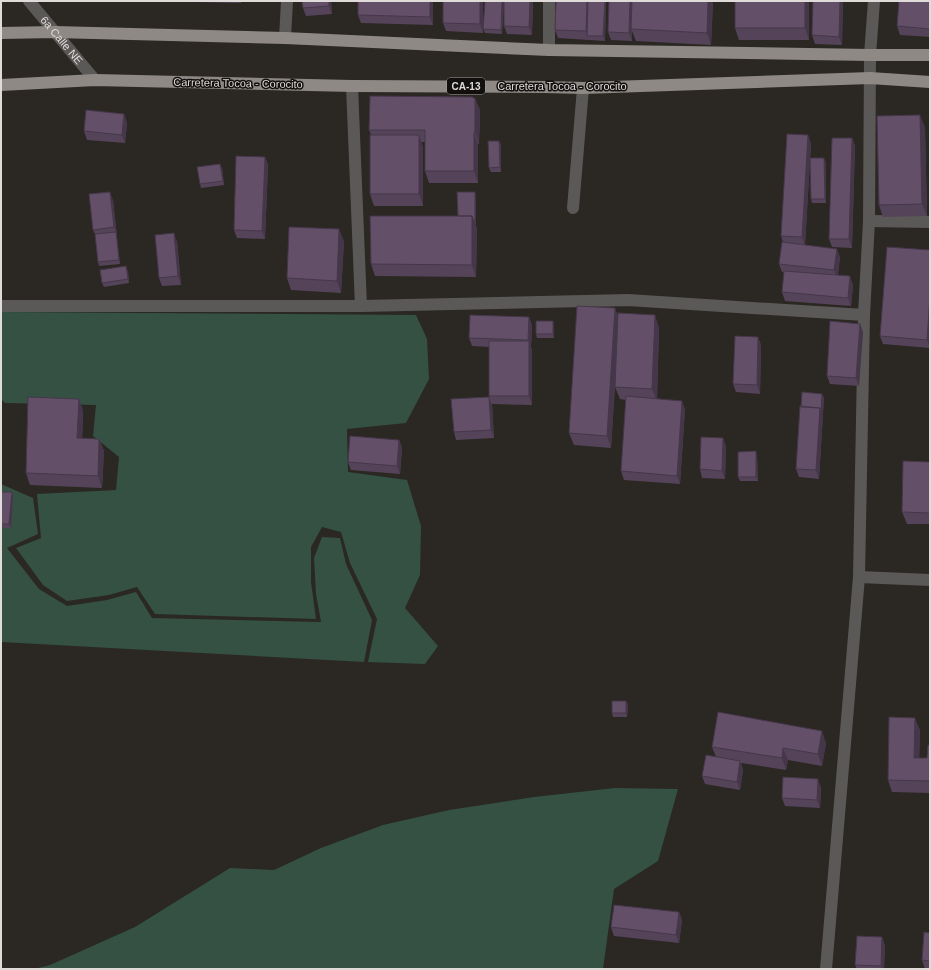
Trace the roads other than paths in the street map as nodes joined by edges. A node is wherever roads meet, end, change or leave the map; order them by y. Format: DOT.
graph roads {
  1 [pos="29,1"];
  2 [pos="287,1"];
  3 [pos="549,1"];
  4 [pos="874,1"];
  5 [pos="55,32"];
  6 [pos="1,33"];
  7 [pos="285,38"];
  8 [pos="549,50"];
  9 [pos="870,55"];
  10 [pos="930,55"];
  11 [pos="870,78"];
  12 [pos="95,80"];
  13 [pos="930,82"];
  14 [pos="1,85"];
  15 [pos="352,86"];
  16 [pos="583,88"];
  17 [pos="573,208"];
  18 [pos="869,221"];
  19 [pos="930,222"];
  20 [pos="1,306"];
  21 [pos="361,306"];
  22 [pos="864,315"];
  23 [pos="860,577"];
  24 [pos="930,580"];
  25 [pos="826,969"];
  1 -- 5 [label="street, 6a Calle NE"];
  2 -- 7 [label="street"];
  3 -- 8 [label="street"];
  4 -- 9 [label="street"];
  5 -- 6 [label="main road"];
  5 -- 7 [label="main road"];
  5 -- 12 [label="street, 6a Calle NE"];
  7 -- 8 [label="main road"];
  8 -- 9 [label="main road"];
  9 -- 10 [label="main road"];
  9 -- 11 [label="street"];
  11 -- 13 [label="main road, Carretera Tocoa - Corocito / CA-13"];
  11 -- 16 [label="main road, Carretera Tocoa - Corocito / CA-13"];
  11 -- 18 [label="street"];
  12 -- 14 [label="main road, Carretera Tocoa - Corocito / CA-13"];
  12 -- 15 [label="main road, Carretera Tocoa - Corocito / CA-13"];
  15 -- 16 [label="main road, Carretera Tocoa - Corocito / CA-13"];
  15 -- 21 [label="street"];
  16 -- 17 [label="street"];
  18 -- 19 [label="street"];
  18 -- 22 [label="street"];
  20 -- 21 [label="street"];
  21 -- 22 [label="street"];
  22 -- 23 [label="street"];
  23 -- 24 [label="street"];
  23 -- 25 [label="street"];
}
